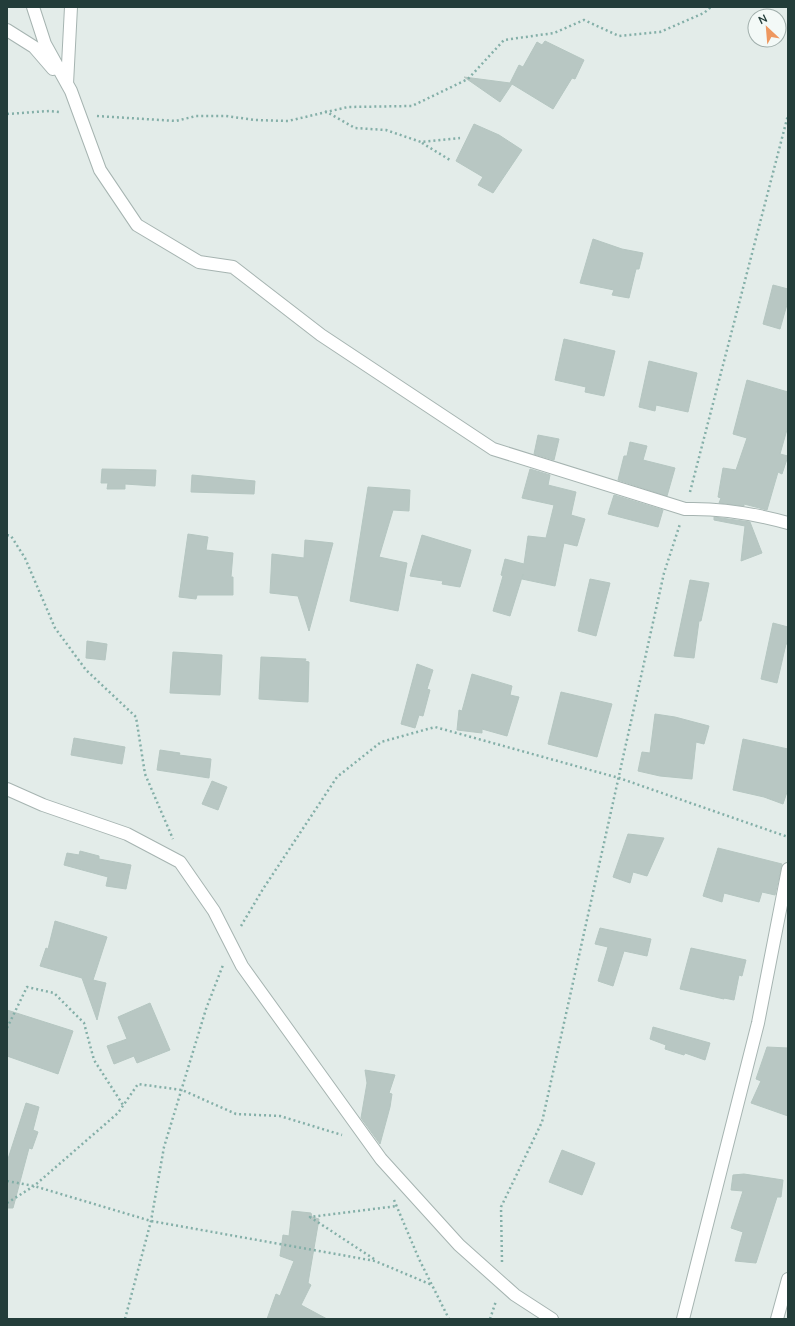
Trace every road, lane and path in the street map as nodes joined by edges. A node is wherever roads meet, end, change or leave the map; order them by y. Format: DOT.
graph roads {
  1 [pos="32,7"];
  2 [pos="71,7"];
  3 [pos="711,7"];
  4 [pos="7,30"];
  5 [pos="67,85"];
  6 [pos="325,111"];
  7 [pos="7,114"];
  8 [pos="79,114"];
  9 [pos="788,116"];
  10 [pos="460,138"];
  11 [pos="422,142"];
  12 [pos="450,160"];
  13 [pos="685,509"];
  14 [pos="788,523"];
  15 [pos="7,535"];
  16 [pos="619,778"];
  17 [pos="7,789"];
  18 [pos="788,837"];
  19 [pos="176,846"];
  20 [pos="788,869"];
  21 [pos="231,943"];
  22 [pos="7,1028"];
  23 [pos="182,1090"];
  24 [pos="123,1105"];
  25 [pos="369,1142"];
  26 [pos="7,1181"];
  27 [pos="34,1186"];
  28 [pos="393,1199"];
  29 [pos="7,1203"];
  30 [pos="421,1203"];
  31 [pos="396,1206"];
  32 [pos="151,1221"];
  33 [pos="375,1261"];
  34 [pos="788,1279"];
  35 [pos="503,1284"];
  36 [pos="432,1285"];
  37 [pos="125,1319"];
  38 [pos="449,1319"];
  39 [pos="490,1319"];
  40 [pos="552,1319"];
  41 [pos="683,1319"];
  42 [pos="777,1319"];
  1 -- 5 [label="street"];
  2 -- 5 [label="street"];
  3 -- 6 [label="path"];
  4 -- 5 [label="street"];
  5 -- 8 [label="street"];
  6 -- 8 [label="path"];
  6 -- 11 [label="path"];
  7 -- 8 [label="path"];
  8 -- 13 [label="street"];
  9 -- 13 [label="path"];
  10 -- 11 [label="path"];
  11 -- 12 [label="path"];
  13 -- 14 [label="street"];
  13 -- 16 [label="path"];
  15 -- 19 [label="path"];
  16 -- 18 [label="path"];
  16 -- 21 [label="path"];
  16 -- 35 [label="path"];
  17 -- 21 [label="street"];
  20 -- 41 [label="street"];
  21 -- 23 [label="path"];
  21 -- 25 [label="street"];
  22 -- 24 [label="path"];
  23 -- 24 [label="path"];
  23 -- 25 [label="path"];
  23 -- 32 [label="path"];
  24 -- 27 [label="path"];
  25 -- 30 [label="street"];
  26 -- 27 [label="path"];
  27 -- 29 [label="path"];
  27 -- 32 [label="path"];
  28 -- 31 [label="path"];
  30 -- 31 [label="path"];
  30 -- 35 [label="street"];
  31 -- 33 [label="path"];
  31 -- 36 [label="path"];
  32 -- 33 [label="path"];
  32 -- 37 [label="path"];
  33 -- 36 [label="path"];
  34 -- 42 [label="street"];
  35 -- 39 [label="path"];
  35 -- 40 [label="street"];
  36 -- 38 [label="path"];
}
